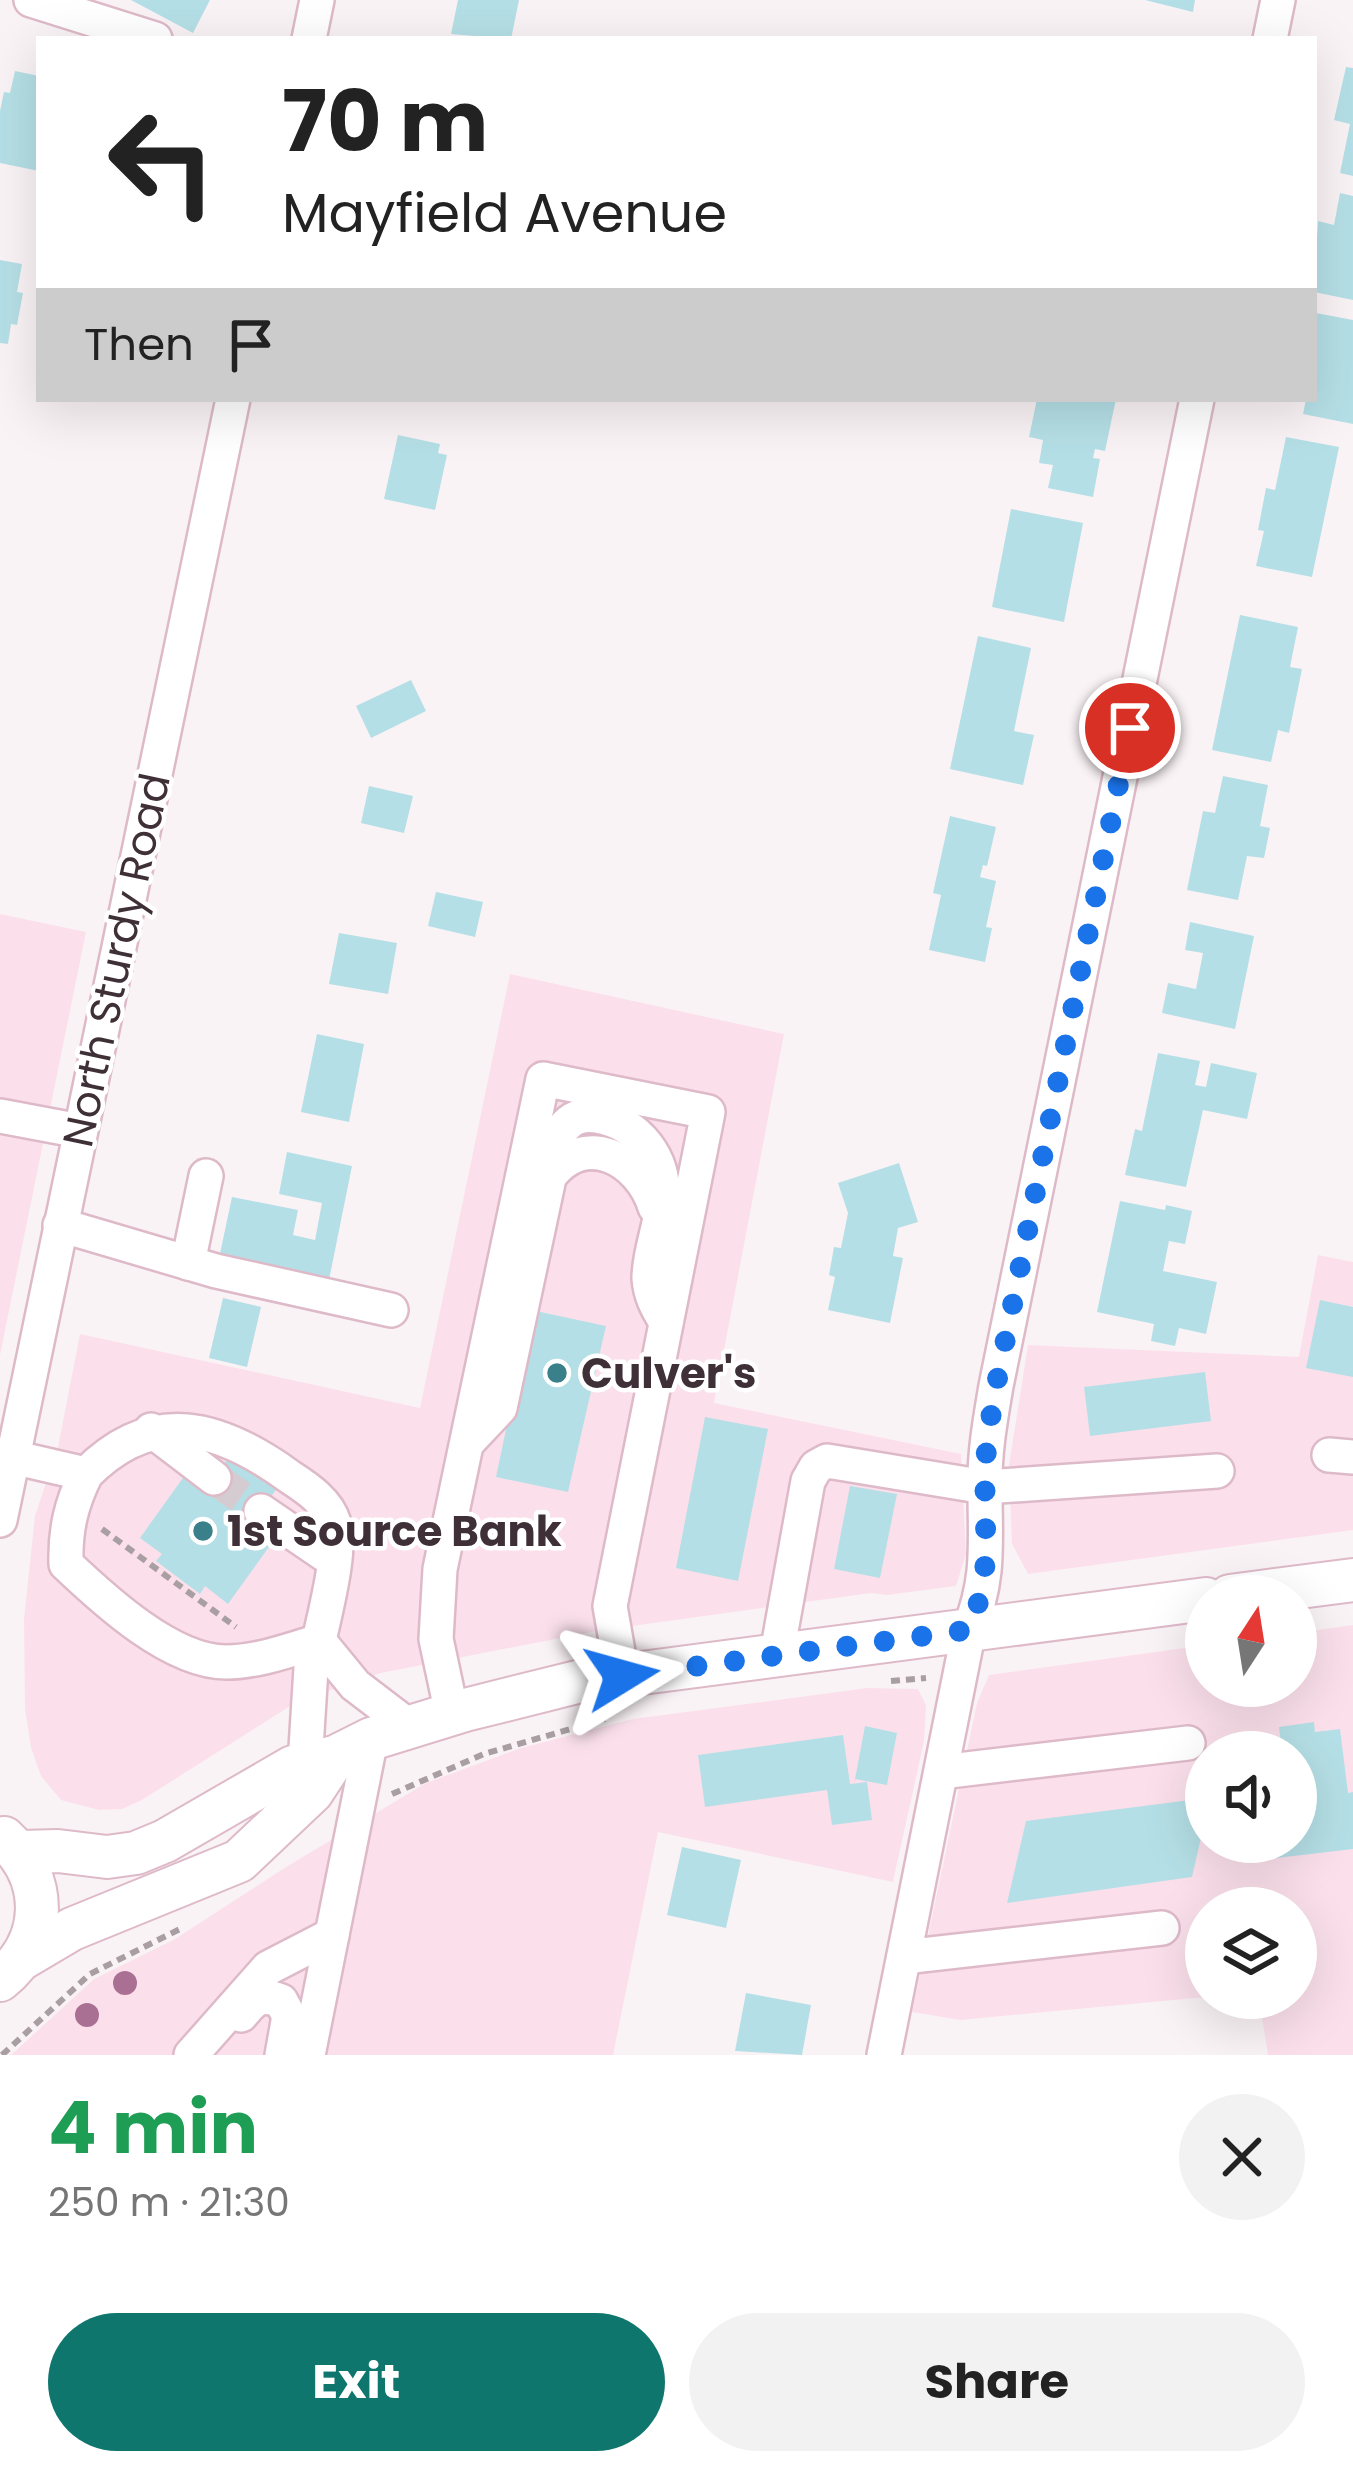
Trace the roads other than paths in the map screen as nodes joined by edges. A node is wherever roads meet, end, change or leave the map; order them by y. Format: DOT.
graph roads {
  1 [pos="31,0"];
  2 [pos="317,0"];
  3 [pos="1278,0"];
  4 [pos="145,36"];
  5 [pos="310,36"];
  6 [pos="1271,36"];
  7 [pos="232,402"];
  8 [pos="1196,402"];
  9 [pos="0,1116"];
  10 [pos="80,1131"];
  11 [pos="206,1176"];
  12 [pos="60,1225"];
  13 [pos="188,1263"];
  14 [pos="391,1310"];
  15 [pos="666,1322"];
  16 [pos="151,1430"];
  17 [pos="467,1442"];
  18 [pos="11,1457"];
  19 [pos="1217,1471"];
  20 [pos="86,1474"];
  21 [pos="214,1478"];
  22 [pos="985,1487"];
  23 [pos="261,1511"];
  24 [pos="0,1520"];
  25 [pos="333,1560"];
  26 [pos="1353,1580"];
  27 [pos="1317,1585"];
  28 [pos="1185,1602"];
  29 [pos="969,1630"];
  30 [pos="319,1641"];
  31 [pos="777,1653"];
  32 [pos="622,1676"];
  33 [pos="452,1714"];
  34 [pos="1185,1743"];
  35 [pos="355,1747"];
  36 [pos="941,1772"];
  37 [pos="10,1843"];
  38 [pos="1162,1928"];
  39 [pos="332,1935"];
  40 [pos="904,1957"];
  41 [pos="7,1975"];
  42 [pos="190,2055"];
  43 [pos="205,2055"];
  44 [pos="282,2055"];
  45 [pos="308,2055"];
  46 [pos="884,2055"];
  1 -- 4 [label="street"];
  2 -- 5 [label="street"];
  3 -- 6 [label="street"];
  7 -- 10 [label="street, North Sturdy Road"];
  8 -- 22 [label="street"];
  9 -- 10 [label="street"];
  10 -- 12 [label="street, North Sturdy Road"];
  11 -- 13 [label="street"];
  12 -- 13 [label="street"];
  12 -- 18 [label="street, North Sturdy Road"];
  13 -- 14 [label="street"];
  15 -- 17 [label="street"];
  15 -- 17 [label="street"];
  15 -- 32 [label="street"];
  16 -- 20 [label="street"];
  16 -- 21 [label="street"];
  16 -- 25 [label="street"];
  17 -- 33 [label="street"];
  18 -- 20 [label="street"];
  18 -- 24 [label="street, North Sturdy Road"];
  19 -- 22 [label="street"];
  20 -- 30 [label="street"];
  22 -- 29 [label="street"];
  22 -- 31 [label="street"];
  23 -- 25 [label="street"];
  25 -- 30 [label="street"];
  26 -- 27 [label="main road"];
  28 -- 29 [label="main road"];
  29 -- 31 [label="main road"];
  29 -- 36 [label="street"];
  30 -- 35 [label="street"];
  30 -- 35 [label="street"];
  31 -- 32 [label="main road"];
  32 -- 33 [label="main road"];
  33 -- 35 [label="main road"];
  34 -- 36 [label="street"];
  35 -- 37 [label="main road"];
  35 -- 39 [label="street"];
  35 -- 41 [label="main road"];
  36 -- 40 [label="street"];
  37 -- 41 [label="main road"];
  38 -- 40 [label="street"];
  39 -- 42 [label="street"];
  39 -- 45 [label="street"];
  40 -- 46 [label="street"];
  43 -- 44 [label="street"];
}
